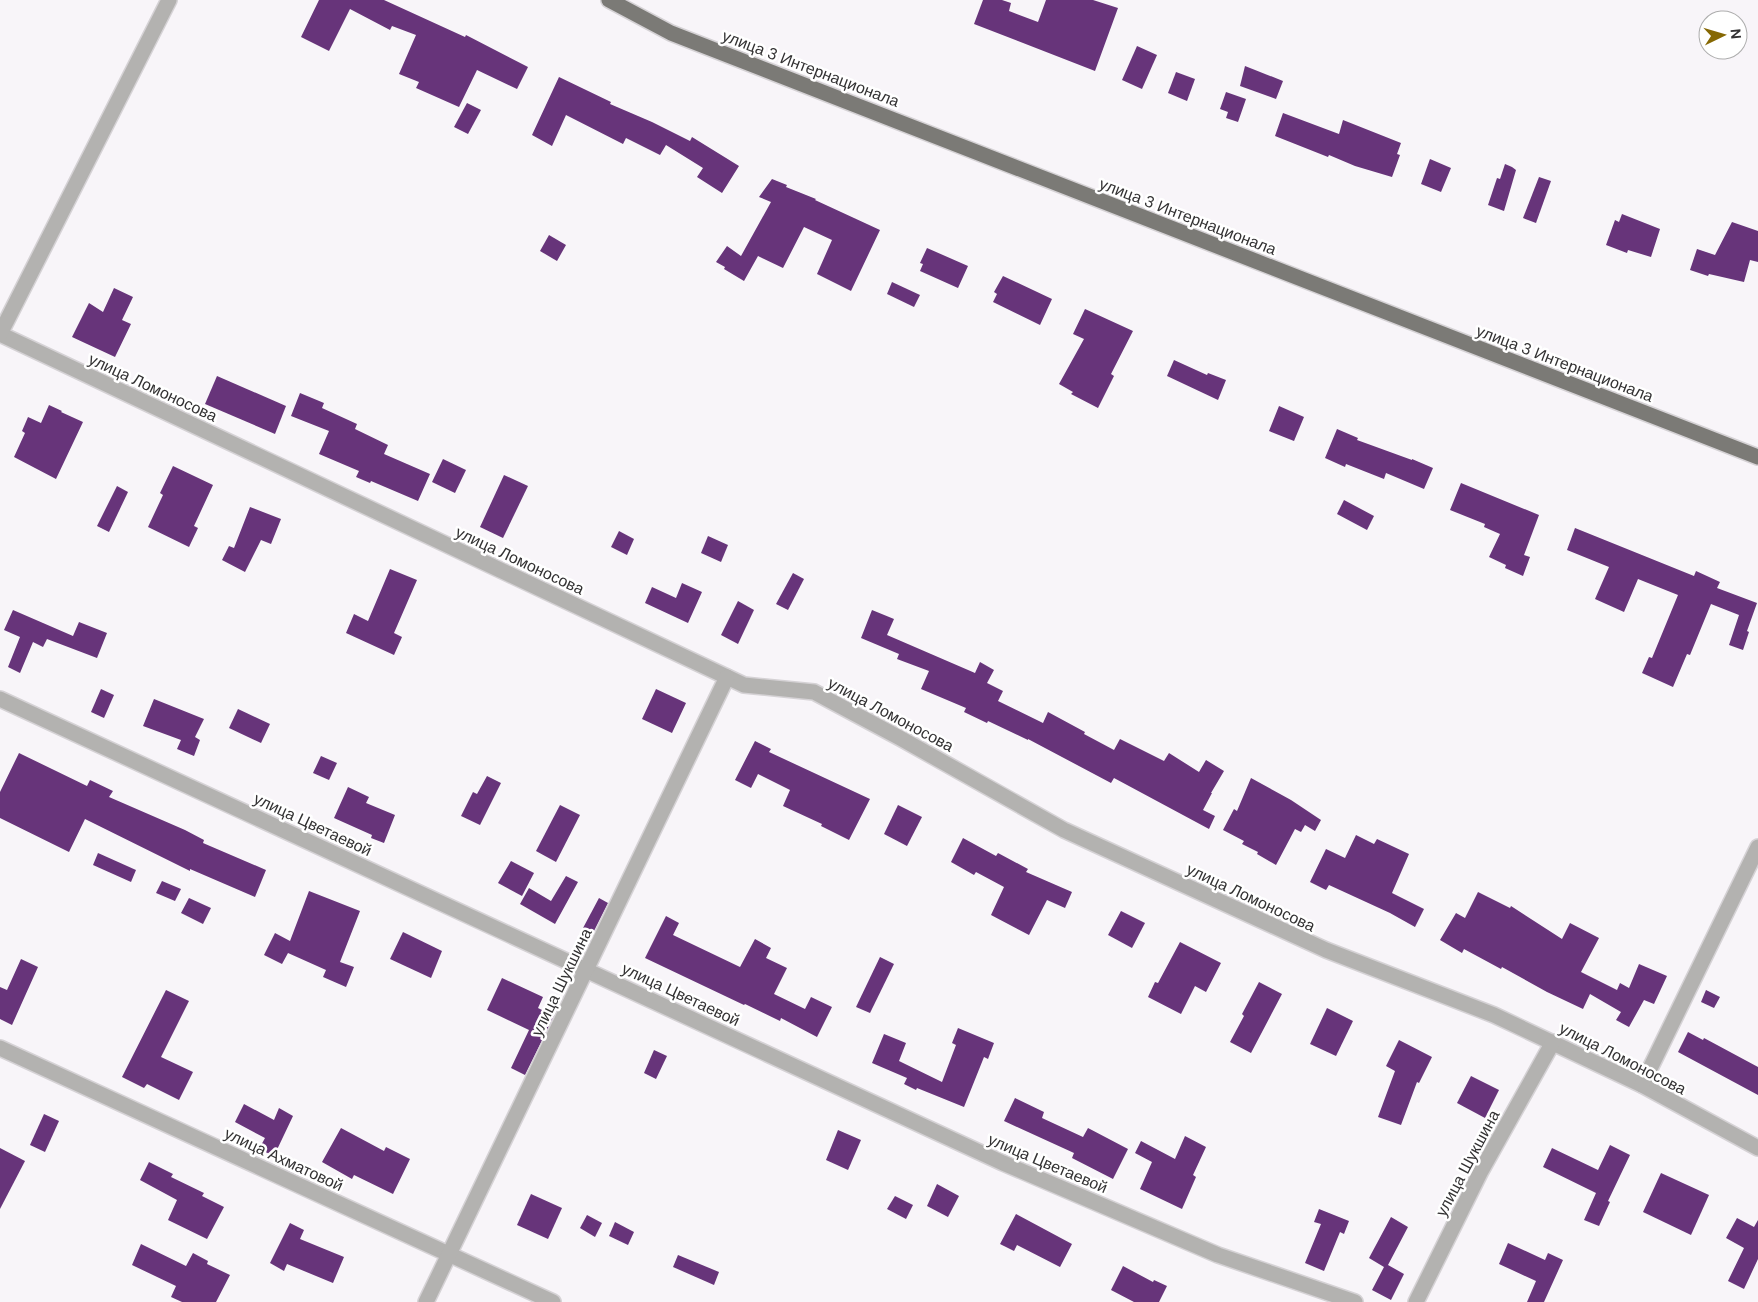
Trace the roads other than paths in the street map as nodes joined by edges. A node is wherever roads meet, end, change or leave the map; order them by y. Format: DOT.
graph roads {
  1 [pos="169,0"];
  2 [pos="609,0"];
  3 [pos="0,334"];
  4 [pos="1758,457"];
  5 [pos="727,677"];
  6 [pos="0,699"];
  7 [pos="1758,847"];
  8 [pos="586,970"];
  9 [pos="1553,1042"];
  10 [pos="0,1048"];
  11 [pos="1642,1085"];
  12 [pos="1758,1148"];
  13 [pos="449,1254"];
  14 [pos="426,1302"];
  15 [pos="553,1302"];
  16 [pos="1355,1302"];
  17 [pos="1416,1302"];
  1 -- 3 [label="street"];
  2 -- 4 [label="main road, улица 3 Интернационала"];
  3 -- 5 [label="street, улица Ломоносова"];
  5 -- 8 [label="street, улица Шукшина"];
  5 -- 9 [label="street, улица Ломоносова"];
  6 -- 8 [label="street, улица Цветаевой"];
  7 -- 11 [label="street"];
  8 -- 13 [label="street, улица Шукшина"];
  8 -- 16 [label="street, улица Цветаевой"];
  9 -- 11 [label="street, улица Ломоносова"];
  9 -- 17 [label="street, улица Шукшина"];
  10 -- 13 [label="street, улица Ахматовой"];
  11 -- 12 [label="street, улица Ломоносова"];
  13 -- 14 [label="street, улица Шукшина"];
  13 -- 15 [label="street, улица Ахматовой"];
}
